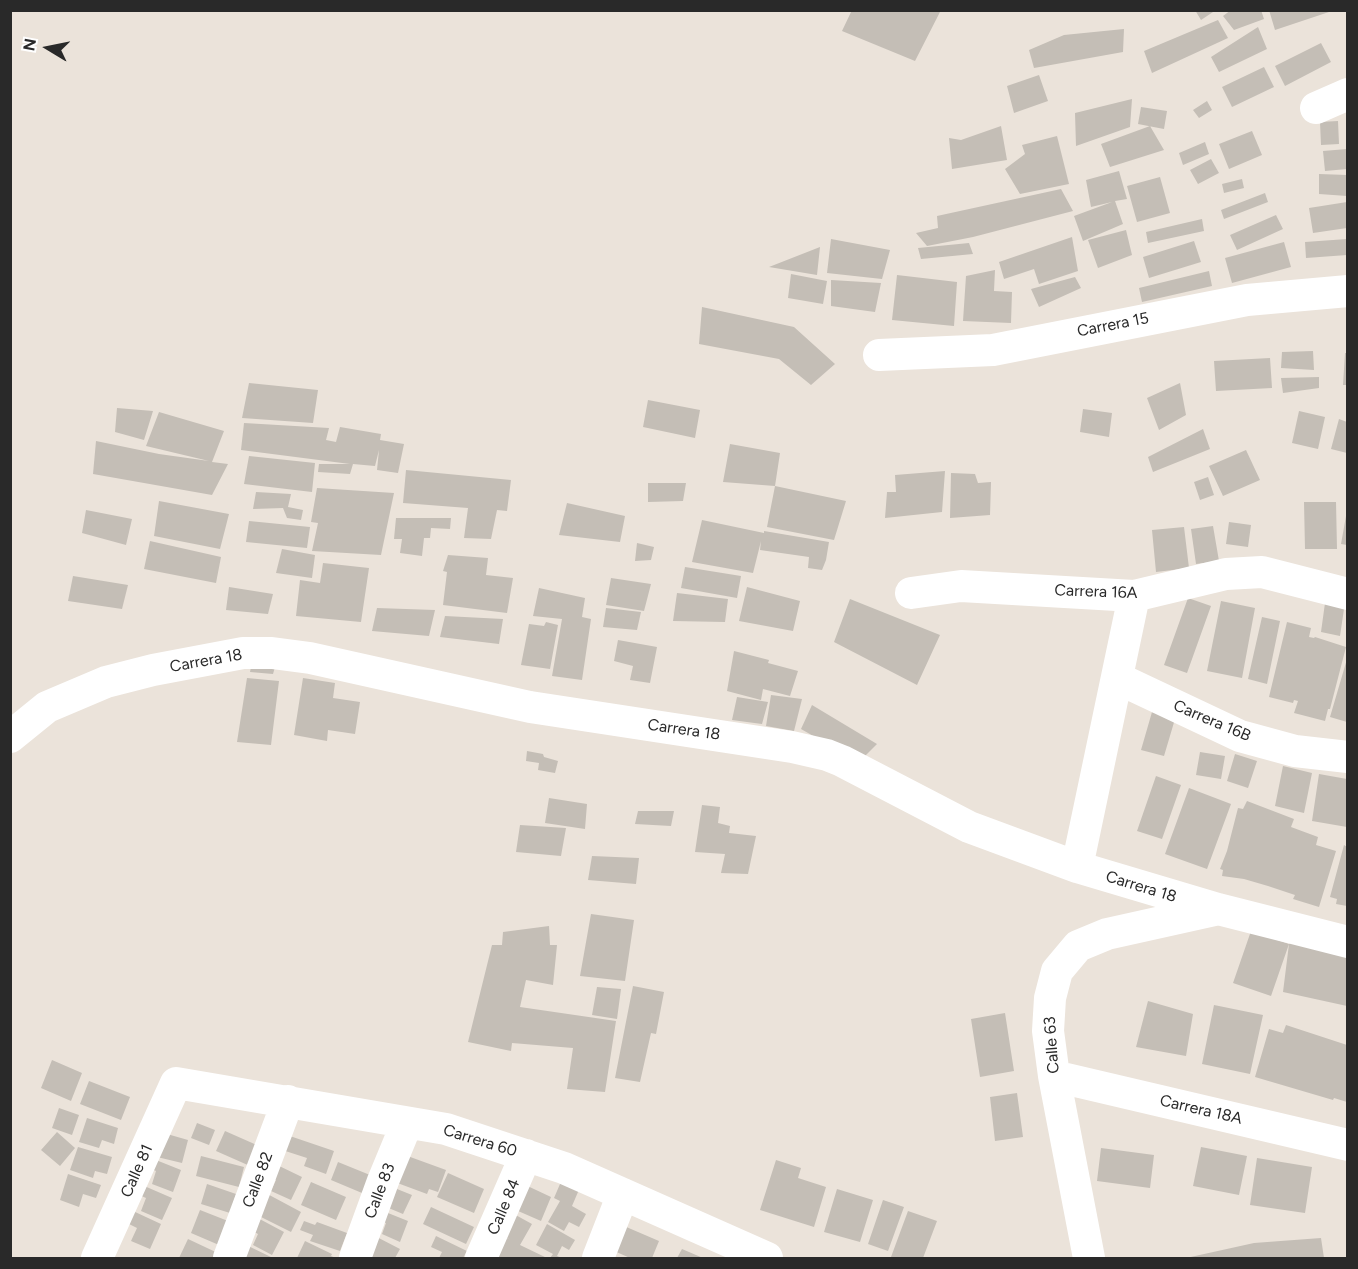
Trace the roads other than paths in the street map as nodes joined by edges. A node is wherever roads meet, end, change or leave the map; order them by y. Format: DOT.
graph roads {
  1 [pos="1347,94"];
  2 [pos="1316,108"];
  3 [pos="1347,291"];
  4 [pos="879,356"];
  5 [pos="911,593"];
  6 [pos="1347,594"];
  7 [pos="1134,596"];
  8 [pos="1117,678"];
  9 [pos="10,737"];
  10 [pos="1347,757"];
  11 [pos="1077,867"];
  12 [pos="1218,909"];
  13 [pos="1347,942"];
  14 [pos="1054,1076"];
  15 [pos="176,1083"];
  16 [pos="288,1101"];
  17 [pos="407,1123"];
  18 [pos="1347,1144"];
  19 [pos="526,1155"];
  20 [pos="623,1194"];
  21 [pos="729,1250"];
  22 [pos="104,1256"];
  23 [pos="229,1258"];
  24 [pos="355,1258"];
  25 [pos="481,1258"];
  26 [pos="598,1258"];
  27 [pos="767,1258"];
  28 [pos="1089,1258"];
  1 -- 2 [label="street"];
  3 -- 4 [label="street, Carrera 15"];
  5 -- 7 [label="street, Carrera 16A"];
  6 -- 7 [label="street, Carrera 16A"];
  7 -- 8 [label="street"];
  8 -- 10 [label="street, Carrera 16B"];
  8 -- 11 [label="street"];
  9 -- 11 [label="street, Carrera 18"];
  11 -- 12 [label="street, Carrera 18"];
  12 -- 13 [label="street, Carrera 18"];
  12 -- 14 [label="street, Calle 63"];
  14 -- 18 [label="street, Carrera 18A"];
  14 -- 28 [label="street, Calle 63"];
  15 -- 16 [label="street, Carrera 60"];
  15 -- 22 [label="street, Calle 81"];
  16 -- 17 [label="street, Carrera 60"];
  16 -- 23 [label="street, Calle 82"];
  17 -- 19 [label="street, Carrera 60"];
  17 -- 24 [label="street, Calle 83"];
  19 -- 20 [label="street, Carrera 60"];
  19 -- 25 [label="street, Calle 84"];
  20 -- 21 [label="street, Carrera 60"];
  20 -- 26 [label="street"];
  21 -- 27 [label="street, Carrera 60"];
}
